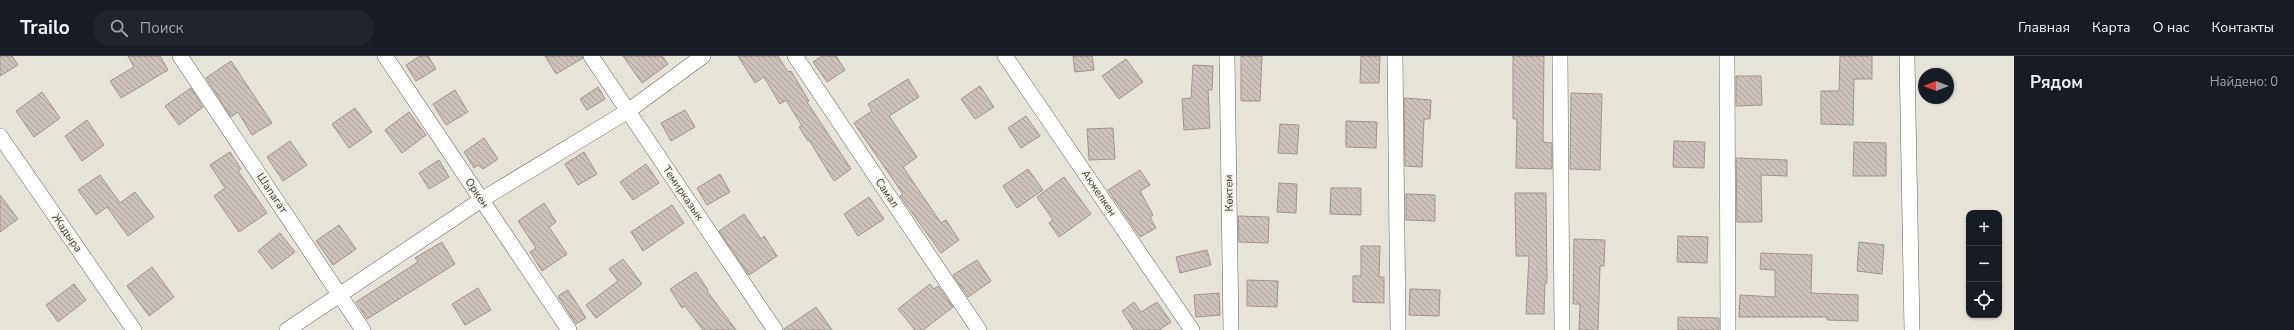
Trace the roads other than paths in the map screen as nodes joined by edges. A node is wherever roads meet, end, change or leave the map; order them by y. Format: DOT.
graph roads {
  1 [pos="180,56"];
  2 [pos="385,56"];
  3 [pos="591,56"];
  4 [pos="703,56"];
  5 [pos="795,56"];
  6 [pos="1005,56"];
  7 [pos="1227,56"];
  8 [pos="1395,56"];
  9 [pos="1560,56"];
  10 [pos="1727,56"];
  11 [pos="1907,56"];
  12 [pos="628,111"];
  13 [pos="0,136"];
  14 [pos="481,200"];
  15 [pos="340,295"];
  16 [pos="134,330"];
  17 [pos="287,330"];
  18 [pos="363,330"];
  19 [pos="569,330"];
  20 [pos="775,330"];
  21 [pos="979,330"];
  22 [pos="1192,330"];
  23 [pos="1231,330"];
  24 [pos="1398,330"];
  25 [pos="1562,330"];
  26 [pos="1728,330"];
  27 [pos="1912,330"];
  1 -- 15 [label="street, Шапагат"];
  2 -- 14 [label="street, Оркен"];
  3 -- 12 [label="street, Темирказык"];
  4 -- 12 [label="street"];
  5 -- 21 [label="street, Самал"];
  6 -- 22 [label="street, Акжелкен"];
  7 -- 23 [label="street, Көктем"];
  8 -- 24 [label="street"];
  9 -- 25 [label="street"];
  10 -- 26 [label="street"];
  11 -- 27 [label="street"];
  12 -- 14 [label="street"];
  12 -- 20 [label="street, Темирказык"];
  13 -- 16 [label="street, Жадыра"];
  14 -- 15 [label="street"];
  14 -- 19 [label="street, Оркен"];
  15 -- 17 [label="street"];
  15 -- 18 [label="street, Шапагат"];
}
